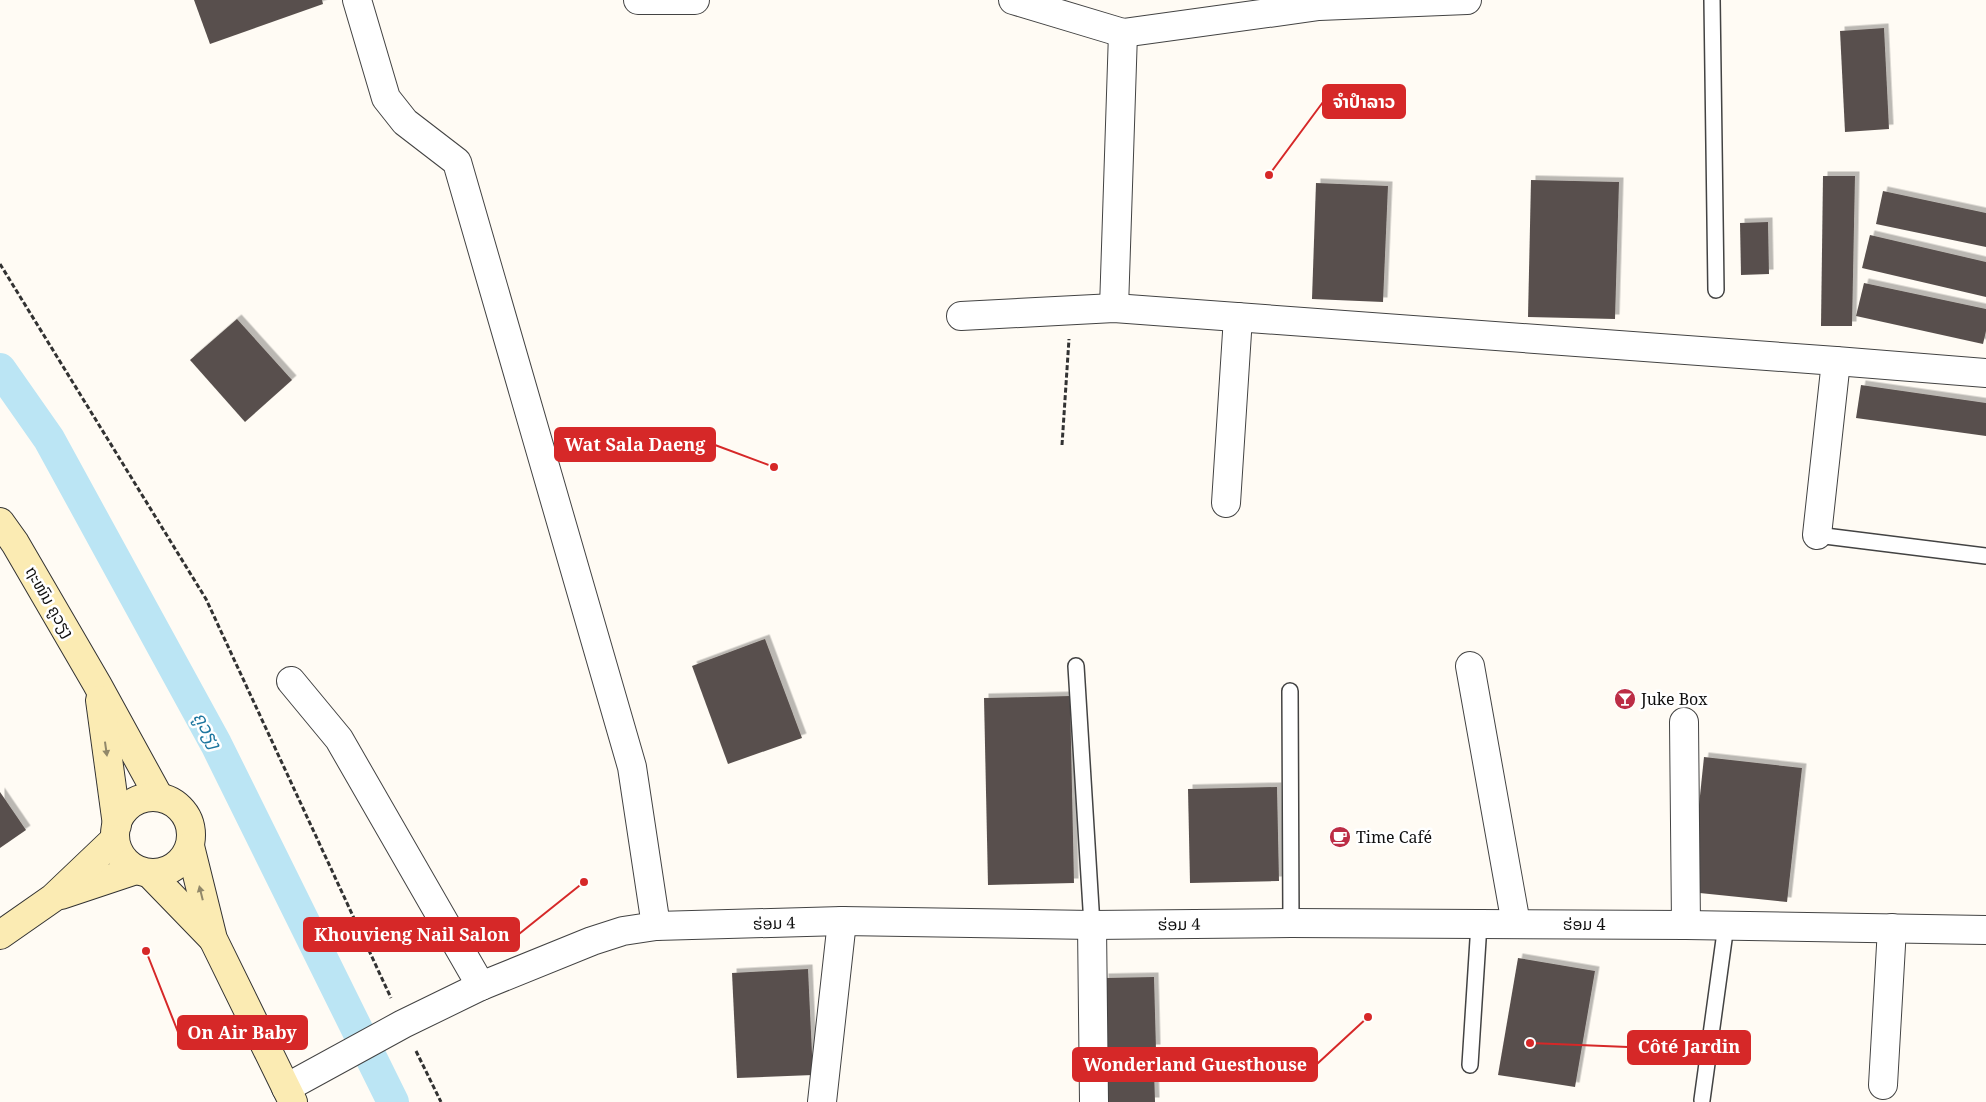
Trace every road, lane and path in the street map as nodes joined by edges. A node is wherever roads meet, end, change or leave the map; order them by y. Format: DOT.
graph roads {
  1 [pos="357,0"];
  2 [pos="638,0"];
  3 [pos="695,0"];
  4 [pos="1013,0"];
  5 [pos="1467,0"];
  6 [pos="1712,0"];
  7 [pos="1123,33"];
  8 [pos="0,264"];
  9 [pos="1716,290"];
  10 [pos="1114,308"];
  11 [pos="1071,311"];
  12 [pos="961,316"];
  13 [pos="1238,317"];
  14 [pos="1836,361"];
  15 [pos="1986,373"];
  16 [pos="1062,445"];
  17 [pos="1226,503"];
  18 [pos="0,522"];
  19 [pos="1817,535"];
  20 [pos="1986,556"];
  21 [pos="1076,666"];
  22 [pos="1470,666"];
  23 [pos="290,681"];
  24 [pos="97,684"];
  25 [pos="1290,691"];
  26 [pos="1684,722"];
  27 [pos="158,797"];
  28 [pos="116,832"];
  29 [pos="190,846"];
  30 [pos="142,872"];
  31 [pos="53,898"];
  32 [pos="842,921"];
  33 [pos="1291,923"];
  34 [pos="1479,924"];
  35 [pos="1516,924"];
  36 [pos="1092,925"];
  37 [pos="1686,925"];
  38 [pos="1726,925"];
  39 [pos="656,926"];
  40 [pos="1892,928"];
  41 [pos="1986,930"];
  42 [pos="0,935"];
  43 [pos="213,939"];
  44 [pos="481,986"];
  45 [pos="398,1027"];
  46 [pos="1470,1065"];
  47 [pos="1883,1085"];
  48 [pos="290,1095"];
  49 [pos="1702,1100"];
  50 [pos="441,1102"];
  51 [pos="822,1102"];
  52 [pos="1094,1102"];
  1 -- 39 [label="street"];
  2 -- 3 [label="street"];
  4 -- 7 [label="street"];
  5 -- 7 [label="street"];
  6 -- 9 [label="lane"];
  7 -- 10 [label="street"];
  8 -- 45 [label="path"];
  10 -- 11 [label="street"];
  10 -- 13 [label="street"];
  11 -- 12 [label="street"];
  11 -- 16 [label="path"];
  13 -- 14 [label="street"];
  13 -- 17 [label="street"];
  14 -- 15 [label="street"];
  14 -- 19 [label="street"];
  18 -- 24 [label="street, ຖະໜົນ ຄູວຽງ"];
  19 -- 20 [label="lane"];
  21 -- 36 [label="lane"];
  22 -- 35 [label="street"];
  23 -- 44 [label="street"];
  24 -- 27 [label="street, ຖະໜົນ ຄູວຽງ"];
  24 -- 28 [label="street, ຖະໜົນ ຄູວຽງ, one-way"];
  25 -- 33 [label="lane"];
  26 -- 37 [label="street"];
  27 -- 28 [label="street"];
  27 -- 29 [label="street"];
  28 -- 30 [label="street"];
  28 -- 31 [label="street"];
  29 -- 30 [label="street"];
  43 -- 29 [label="street, one-way"];
  30 -- 31 [label="street"];
  30 -- 43 [label="street"];
  31 -- 42 [label="street"];
  32 -- 36 [label="street, ຮ່ອມ 4"];
  32 -- 39 [label="street, ຮ່ອມ 4"];
  32 -- 51 [label="street"];
  33 -- 34 [label="street, ຮ່ອມ 4"];
  33 -- 36 [label="street, ຮ່ອມ 4"];
  34 -- 35 [label="street, ຮ່ອມ 4"];
  34 -- 46 [label="lane"];
  35 -- 37 [label="street, ຮ່ອມ 4"];
  36 -- 52 [label="street"];
  37 -- 38 [label="street, ຮ່ອມ 4"];
  38 -- 40 [label="street, ຮ່ອມ 4"];
  38 -- 49 [label="lane"];
  39 -- 44 [label="street, ຮ່ອມ 4"];
  40 -- 41 [label="street, ຮ່ອມ 4"];
  40 -- 47 [label="street"];
  43 -- 48 [label="street"];
  44 -- 45 [label="street, ຮ່ອມ 4"];
  45 -- 48 [label="street, ຮ່ອມ 4"];
  45 -- 50 [label="path"];
}
